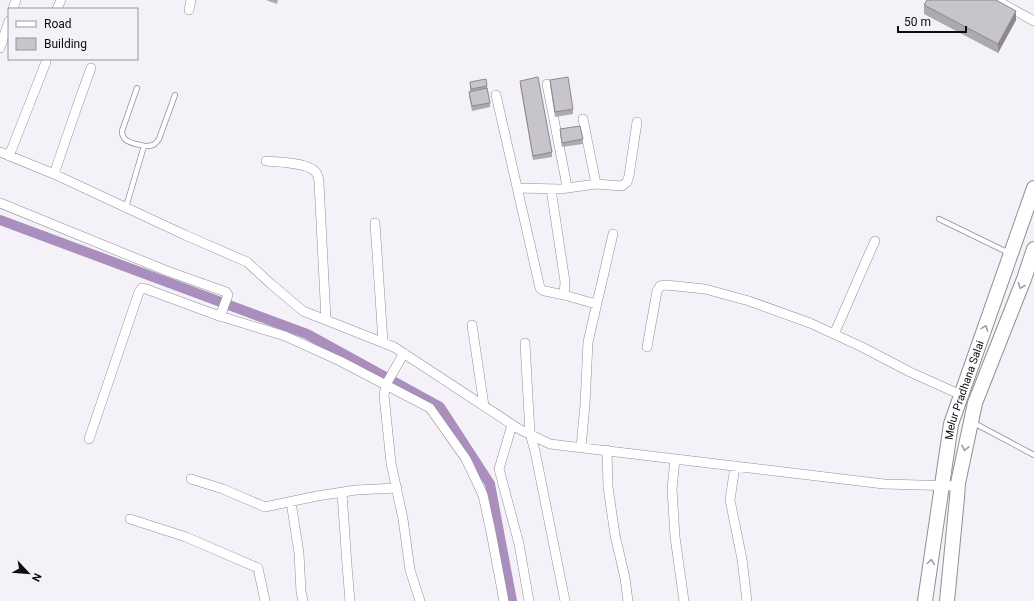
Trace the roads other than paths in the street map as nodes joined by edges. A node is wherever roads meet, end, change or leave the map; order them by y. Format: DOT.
graph roads {
  1 [pos="191,0"];
  2 [pos="996,0"];
  3 [pos="189,10"];
  4 [pos="1034,21"];
  5 [pos="8,24"];
  6 [pos="4,35"];
  7 [pos="0,48"];
  8 [pos="46,62"];
  9 [pos="91,68"];
  10 [pos="547,84"];
  11 [pos="137,88"];
  12 [pos="496,95"];
  13 [pos="175,96"];
  14 [pos="584,119"];
  15 [pos="637,122"];
  16 [pos="144,146"];
  17 [pos="4,154"];
  18 [pos="266,161"];
  19 [pos="54,174"];
  20 [pos="596,184"];
  21 [pos="517,188"];
  22 [pos="567,188"];
  23 [pos="1034,188"];
  24 [pos="550,189"];
  25 [pos="0,203"];
  26 [pos="126,207"];
  27 [pos="939,219"];
  28 [pos="375,223"];
  29 [pos="613,234"];
  30 [pos="875,241"];
  31 [pos="1034,249"];
  32 [pos="1011,254"];
  33 [pos="564,295"];
  34 [pos="596,304"];
  35 [pos="222,312"];
  36 [pos="326,320"];
  37 [pos="472,325"];
  38 [pos="834,334"];
  39 [pos="383,342"];
  40 [pos="525,344"];
  41 [pos="647,347"];
  42 [pos="977,350"];
  43 [pos="404,353"];
  44 [pos="994,356"];
  45 [pos="388,380"];
  46 [pos="961,395"];
  47 [pos="484,406"];
  48 [pos="512,425"];
  49 [pos="970,426"];
  50 [pos="950,429"];
  51 [pos="530,434"];
  52 [pos="89,439"];
  53 [pos="581,447"];
  54 [pos="607,450"];
  55 [pos="1034,455"];
  56 [pos="675,459"];
  57 [pos="735,466"];
  58 [pos="191,479"];
  59 [pos="942,485"];
  60 [pos="958,486"];
  61 [pos="397,488"];
  62 [pos="342,493"];
  63 [pos="291,502"];
  64 [pos="130,519"];
  65 [pos="265,601"];
  66 [pos="303,601"];
  67 [pos="350,601"];
  68 [pos="420,601"];
  69 [pos="504,601"];
  70 [pos="529,601"];
  71 [pos="565,601"];
  72 [pos="628,601"];
  73 [pos="684,601"];
  74 [pos="746,601"];
  75 [pos="925,601"];
  76 [pos="947,601"];
  1 -- 3 [label="street"];
  2 -- 4 [label="street"];
  5 -- 6 [label="street"];
  6 -- 7 [label="street"];
  8 -- 17 [label="street"];
  9 -- 19 [label="street"];
  10 -- 22 [label="street"];
  11 -- 16 [label="lane"];
  12 -- 21 [label="street"];
  13 -- 16 [label="lane"];
  14 -- 20 [label="street"];
  15 -- 20 [label="street"];
  16 -- 26 [label="lane"];
  17 -- 19 [label="street"];
  18 -- 36 [label="street"];
  19 -- 26 [label="street"];
  20 -- 22 [label="street"];
  21 -- 24 [label="street"];
  21 -- 33 [label="street"];
  22 -- 24 [label="street"];
  23 -- 32 [label="main road, Melur Pradhana Salai"];
  24 -- 33 [label="street"];
  25 -- 35 [label="street"];
  26 -- 36 [label="street"];
  27 -- 32 [label="lane"];
  28 -- 39 [label="street"];
  29 -- 34 [label="street"];
  30 -- 38 [label="street"];
  31 -- 44 [label="main road, Melur Pradhana Salai, one-way"];
  42 -- 32 [label="main road, Melur Pradhana Salai, one-way"];
  33 -- 34 [label="street"];
  34 -- 53 [label="street"];
  35 -- 45 [label="street"];
  35 -- 52 [label="street"];
  36 -- 39 [label="street"];
  37 -- 47 [label="street"];
  38 -- 41 [label="street"];
  38 -- 46 [label="street"];
  39 -- 43 [label="street"];
  40 -- 51 [label="street"];
  42 -- 44 [label="main road"];
  42 -- 46 [label="main road, Melur Pradhana Salai"];
  43 -- 45 [label="street"];
  43 -- 47 [label="street"];
  44 -- 49 [label="main road, Melur Pradhana Salai"];
  45 -- 61 [label="street"];
  45 -- 69 [label="street"];
  46 -- 50 [label="main road, Melur Pradhana Salai"];
  47 -- 48 [label="street"];
  48 -- 51 [label="street"];
  48 -- 70 [label="street"];
  49 -- 50 [label="main road"];
  49 -- 55 [label="lane"];
  49 -- 60 [label="main road, Melur Pradhana Salai, one-way"];
  50 -- 59 [label="main road, Melur Pradhana Salai"];
  51 -- 53 [label="street"];
  51 -- 71 [label="street"];
  53 -- 54 [label="street"];
  54 -- 56 [label="street"];
  54 -- 72 [label="street"];
  56 -- 57 [label="street"];
  56 -- 73 [label="street"];
  57 -- 59 [label="street"];
  57 -- 74 [label="street"];
  58 -- 63 [label="street"];
  59 -- 60 [label="street"];
  75 -- 59 [label="main road, Melur Pradhana Salai, one-way"];
  60 -- 76 [label="main road, Melur Pradhana Salai"];
  61 -- 62 [label="street"];
  61 -- 68 [label="street"];
  62 -- 63 [label="street"];
  62 -- 67 [label="street"];
  63 -- 66 [label="street"];
  64 -- 65 [label="street"];
}
